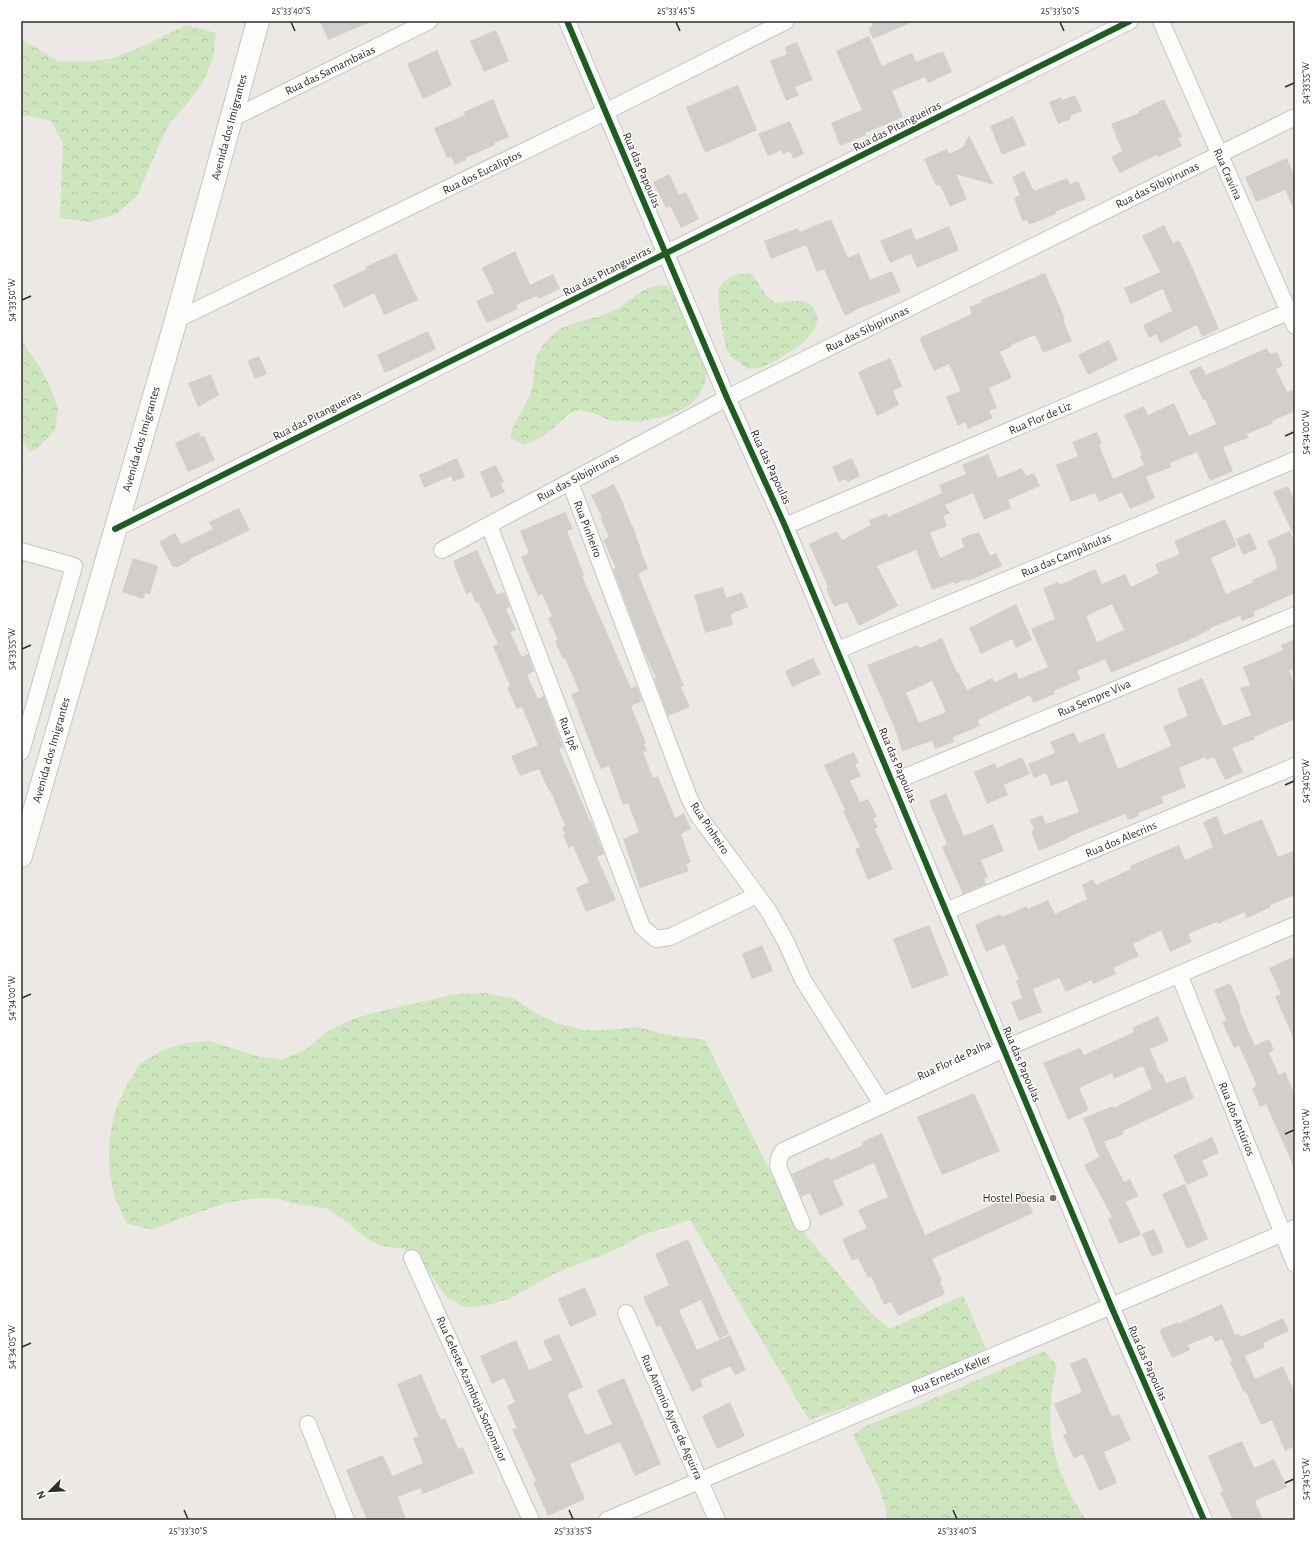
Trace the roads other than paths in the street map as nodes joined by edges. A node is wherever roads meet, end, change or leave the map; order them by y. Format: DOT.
graph roads {
  1 [pos="258,21"];
  2 [pos="429,21"];
  3 [pos="567,21"];
  4 [pos="786,21"];
  5 [pos="1130,21"];
  6 [pos="1161,21"];
  7 [pos="605,112"];
  8 [pos="1295,117"];
  9 [pos="231,119"];
  10 [pos="1219,155"];
  11 [pos="666,253"];
  12 [pos="1293,316"];
  13 [pos="176,320"];
  14 [pos="727,398"];
  15 [pos="1295,460"];
  16 [pos="570,482"];
  17 [pos="489,525"];
  18 [pos="785,526"];
  19 [pos="115,529"];
  20 [pos="442,550"];
  21 [pos="21,552"];
  22 [pos="1295,615"];
  23 [pos="838,650"];
  24 [pos="21,752"];
  25 [pos="1295,766"];
  26 [pos="893,782"];
  27 [pos="21,856"];
  28 [pos="757,896"];
  29 [pos="946,911"];
  30 [pos="1295,925"];
  31 [pos="1179,974"];
  32 [pos="1004,1049"];
  33 [pos="882,1104"];
  34 [pos="802,1223"];
  35 [pos="1289,1231"];
  36 [pos="412,1258"];
  37 [pos="1295,1264"];
  38 [pos="1111,1306"];
  39 [pos="626,1313"];
  40 [pos="308,1424"];
  41 [pos="700,1481"];
  42 [pos="346,1520"];
  43 [pos="531,1520"];
  44 [pos="607,1520"];
  45 [pos="718,1520"];
  46 [pos="1204,1520"];
  1 -- 9 [label="street, Avenida dos Imigrantes"];
  2 -- 9 [label="street, Rua das Samambaias"];
  3 -- 7 [label="street, Rua das Papoulas"];
  4 -- 7 [label="street, Rua dos Eucaliptos"];
  5 -- 11 [label="street, Rua das Pitangueiras"];
  6 -- 10 [label="street, Rua Cravina"];
  7 -- 11 [label="street, Rua das Papoulas"];
  7 -- 13 [label="street, Rua dos Eucaliptos"];
  8 -- 10 [label="street, Rua das Sibipirunas"];
  9 -- 13 [label="street, Avenida dos Imigrantes"];
  10 -- 12 [label="street, Rua Cravina"];
  10 -- 14 [label="street, Rua das Sibipirunas"];
  11 -- 14 [label="street, Rua das Papoulas"];
  11 -- 19 [label="street, Rua das Pitangueiras"];
  12 -- 18 [label="street, Rua Flor de Liz"];
  13 -- 19 [label="street, Avenida dos Imigrantes"];
  14 -- 16 [label="street, Rua das Sibipirunas"];
  14 -- 18 [label="street, Rua das Papoulas"];
  15 -- 23 [label="street, Rua das Campânulas"];
  16 -- 17 [label="street, Rua das Sibipirunas"];
  16 -- 28 [label="street, Rua Pinheiro"];
  17 -- 20 [label="street, Rua das Sibipirunas"];
  17 -- 28 [label="street, Rua Ipê"];
  18 -- 23 [label="street, Rua das Papoulas"];
  19 -- 27 [label="street, Avenida dos Imigrantes"];
  21 -- 24 [label="street"];
  22 -- 26 [label="street, Rua Sempre Viva"];
  23 -- 26 [label="street, Rua das Papoulas"];
  25 -- 29 [label="street, Rua dos Alecrins"];
  26 -- 29 [label="street, Rua das Papoulas"];
  28 -- 33 [label="street, Rua Pinheiro"];
  29 -- 32 [label="street, Rua das Papoulas"];
  30 -- 31 [label="street, Rua Flor de Palha"];
  31 -- 32 [label="street, Rua Flor de Palha"];
  31 -- 35 [label="street, Rua dos Antúrios"];
  32 -- 33 [label="street, Rua Flor de Palha"];
  32 -- 38 [label="street, Rua das Papoulas"];
  33 -- 34 [label="street, Rua Flor de Palha"];
  35 -- 37 [label="street, Rua dos Antúrios"];
  35 -- 38 [label="street, Rua Ernesto Keller"];
  36 -- 43 [label="street, Rua Celeste Azambuja Sottomaior"];
  38 -- 41 [label="street, Rua Ernesto Keller"];
  38 -- 46 [label="street, Rua das Papoulas"];
  39 -- 41 [label="street, Rua Antonio Ayres de Aguirra"];
  40 -- 42 [label="street"];
  41 -- 44 [label="street, Rua Ernesto Keller"];
  41 -- 45 [label="street, Rua Antonio Ayres de Aguirra"];
}
